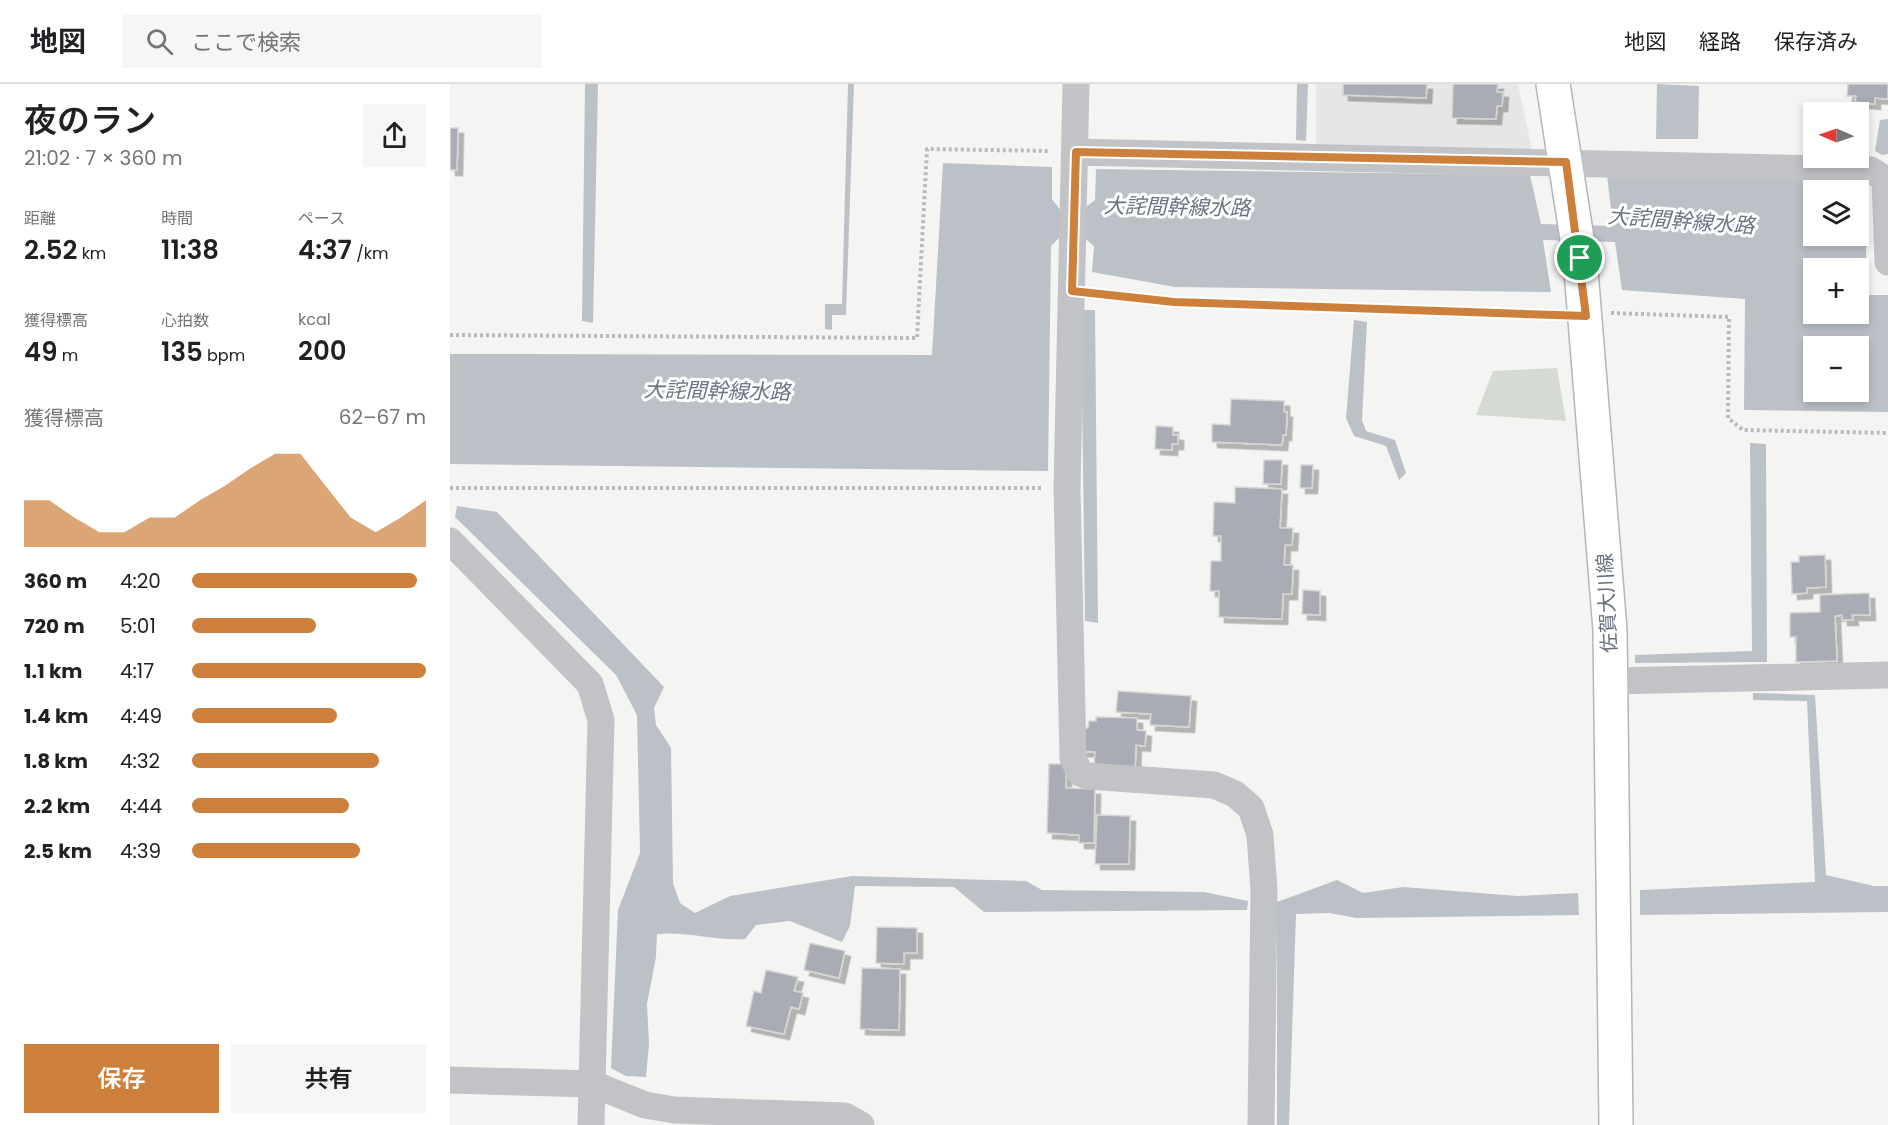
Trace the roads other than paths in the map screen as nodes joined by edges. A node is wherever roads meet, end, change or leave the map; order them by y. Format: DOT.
graph roads {
  1 [pos="1076,84"];
  2 [pos="1553,84"];
  3 [pos="1076,152"];
  4 [pos="1566,162"];
  5 [pos="1888,262"];
  6 [pos="450,541"];
  7 [pos="1888,675"];
  8 [pos="1611,681"];
  9 [pos="450,1080"];
  10 [pos="593,1084"];
  11 [pos="850,1122"];
  12 [pos="591,1125"];
  13 [pos="1262,1125"];
  14 [pos="1616,1125"];
  1 -- 3 [label="street"];
  2 -- 4 [label="main road, 佐賀大川線"];
  3 -- 4 [label="street"];
  3 -- 13 [label="street"];
  4 -- 5 [label="street"];
  4 -- 8 [label="main road, 佐賀大川線"];
  6 -- 10 [label="street"];
  7 -- 8 [label="street"];
  8 -- 14 [label="main road, 佐賀大川線"];
  9 -- 10 [label="street"];
  10 -- 11 [label="street"];
  10 -- 12 [label="street"];
}
